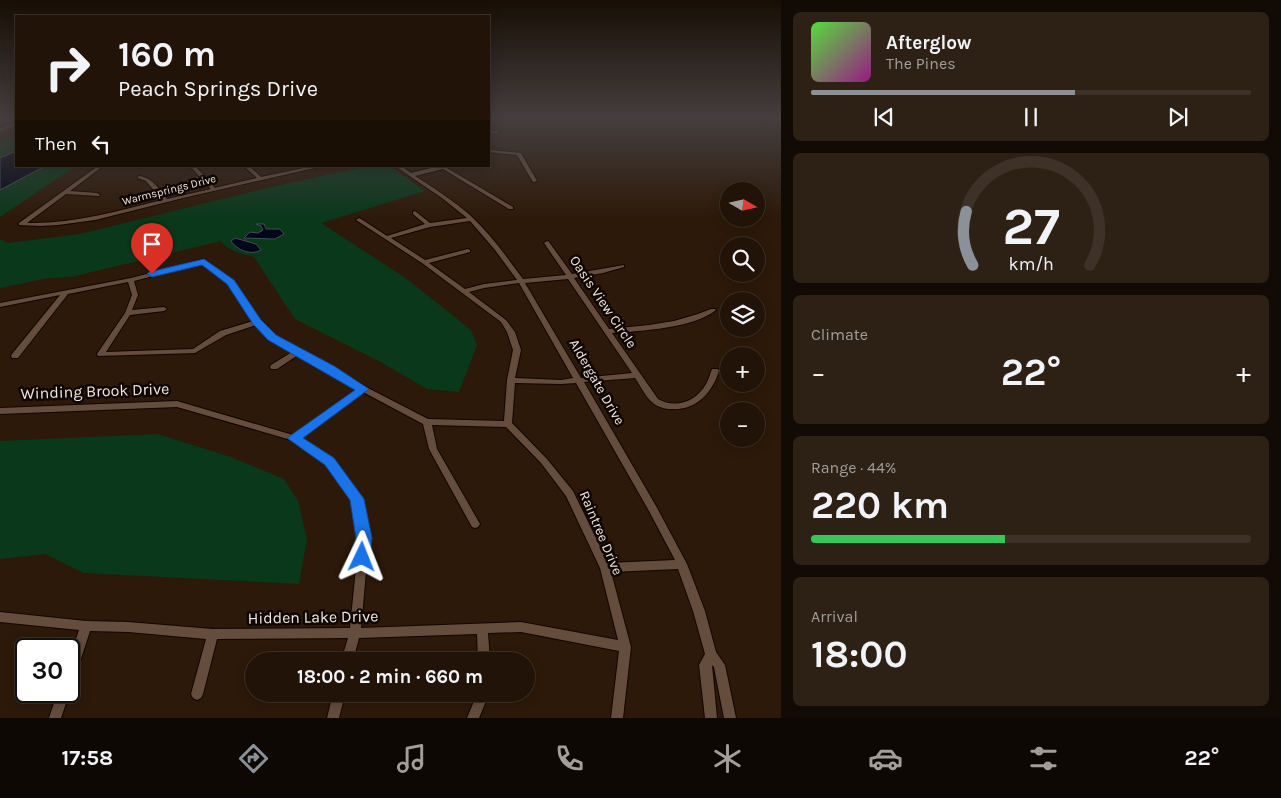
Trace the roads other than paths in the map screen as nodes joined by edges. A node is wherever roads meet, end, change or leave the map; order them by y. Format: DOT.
graph roads {
  1 [pos="494,152"];
  2 [pos="99,167"];
  3 [pos="193,167"];
  4 [pos="247,167"];
  5 [pos="399,167"];
  6 [pos="445,167"];
  7 [pos="302,168"];
  8 [pos="411,175"];
  9 [pos="140,177"];
  10 [pos="260,179"];
  11 [pos="535,181"];
  12 [pos="214,189"];
  13 [pos="65,192"];
  14 [pos="97,195"];
  15 [pos="166,200"];
  16 [pos="511,208"];
  17 [pos="415,213"];
  18 [pos="470,219"];
  19 [pos="359,220"];
  20 [pos="429,225"];
  21 [pos="386,238"];
  22 [pos="547,243"];
  23 [pos="468,251"];
  24 [pos="424,262"];
  25 [pos="622,266"];
  26 [pos="570,277"];
  27 [pos="131,280"];
  28 [pos="521,281"];
  29 [pos="465,291"];
  30 [pos="64,294"];
  31 [pos="0,306"];
  32 [pos="164,309"];
  33 [pos="713,310"];
  34 [pos="128,313"];
  35 [pos="257,322"];
  36 [pos="608,331"];
  37 [pos="297,352"];
  38 [pos="15,356"];
  39 [pos="274,367"];
  40 [pos="715,371"];
  41 [pos="638,375"];
  42 [pos="511,380"];
  43 [pos="579,380"];
  44 [pos="363,389"];
  45 [pos="0,411"];
  46 [pos="427,422"];
  47 [pos="508,424"];
  48 [pos="294,438"];
  49 [pos="475,524"];
  50 [pos="682,564"];
  51 [pos="605,568"];
  52 [pos="0,617"];
  53 [pos="86,626"];
  54 [pos="482,628"];
  55 [pos="354,633"];
  56 [pos="213,634"];
  57 [pos="80,644"];
  58 [pos="625,647"];
  59 [pos="349,652"];
  60 [pos="483,652"];
  61 [pos="711,656"];
  62 [pos="198,694"];
  63 [pos="337,702"];
  64 [pos="480,702"];
  65 [pos="60,703"];
  66 [pos="55,718"];
  67 [pos="333,718"];
  68 [pos="473,718"];
  69 [pos="617,718"];
  70 [pos="711,718"];
  71 [pos="730,718"];
  1 -- 11 [label="street"];
  2 -- 13 [label="street"];
  3 -- 12 [label="street"];
  4 -- 10 [label="street"];
  5 -- 8 [label="street, Aldergate Drive"];
  6 -- 8 [label="street"];
  6 -- 16 [label="street"];
  7 -- 10 [label="street, Warmsprings Drive"];
  8 -- 18 [label="street, Aldergate Drive"];
  9 -- 15 [label="street"];
  10 -- 12 [label="street, Warmsprings Drive"];
  12 -- 15 [label="street, Warmsprings Drive"];
  13 -- 14 [label="street"];
  13 -- 15 [label="street, Warmsprings Drive"];
  17 -- 20 [label="street"];
  18 -- 20 [label="street"];
  18 -- 28 [label="street, Aldergate Drive"];
  19 -- 21 [label="street"];
  20 -- 21 [label="street"];
  21 -- 24 [label="street"];
  22 -- 26 [label="street, Oasis View Circle"];
  23 -- 24 [label="street"];
  24 -- 29 [label="street"];
  25 -- 26 [label="street"];
  26 -- 28 [label="street"];
  26 -- 36 [label="street, Oasis View Circle"];
  27 -- 30 [label="street"];
  27 -- 34 [label="street"];
  27 -- 35 [label="street"];
  28 -- 29 [label="street"];
  28 -- 43 [label="street, Aldergate Drive"];
  29 -- 42 [label="street"];
  30 -- 31 [label="street"];
  30 -- 38 [label="street"];
  32 -- 34 [label="street"];
  33 -- 36 [label="street"];
  34 -- 35 [label="street"];
  35 -- 37 [label="street"];
  36 -- 41 [label="street, Oasis View Circle"];
  37 -- 39 [label="street"];
  37 -- 44 [label="street"];
  40 -- 41 [label="street, Oasis View Circle"];
  41 -- 43 [label="street"];
  42 -- 43 [label="street"];
  42 -- 47 [label="street"];
  43 -- 50 [label="street, Aldergate Drive"];
  44 -- 46 [label="street"];
  44 -- 48 [label="street"];
  45 -- 48 [label="street, Winding Brook Drive"];
  46 -- 47 [label="street"];
  46 -- 49 [label="street"];
  47 -- 51 [label="street, Raintree Drive"];
  48 -- 55 [label="street, Winding Brook Drive"];
  50 -- 51 [label="street"];
  50 -- 61 [label="street, Aldergate Drive"];
  51 -- 58 [label="street, Raintree Drive"];
  52 -- 53 [label="street, Hidden Lake Drive"];
  53 -- 56 [label="street, Hidden Lake Drive"];
  53 -- 57 [label="street"];
  54 -- 55 [label="street, Hidden Lake Drive"];
  54 -- 58 [label="street, Hidden Lake Drive"];
  54 -- 60 [label="street"];
  55 -- 56 [label="street, Hidden Lake Drive"];
  55 -- 59 [label="street, Winding Brook Drive"];
  56 -- 62 [label="street"];
  58 -- 69 [label="street, Raintree Drive"];
  61 -- 70 [label="street, Aldergate Drive"];
  61 -- 71 [label="street, Aldergate Drive"];
  63 -- 67 [label="street"];
  64 -- 68 [label="street"];
  65 -- 66 [label="street"];
}
